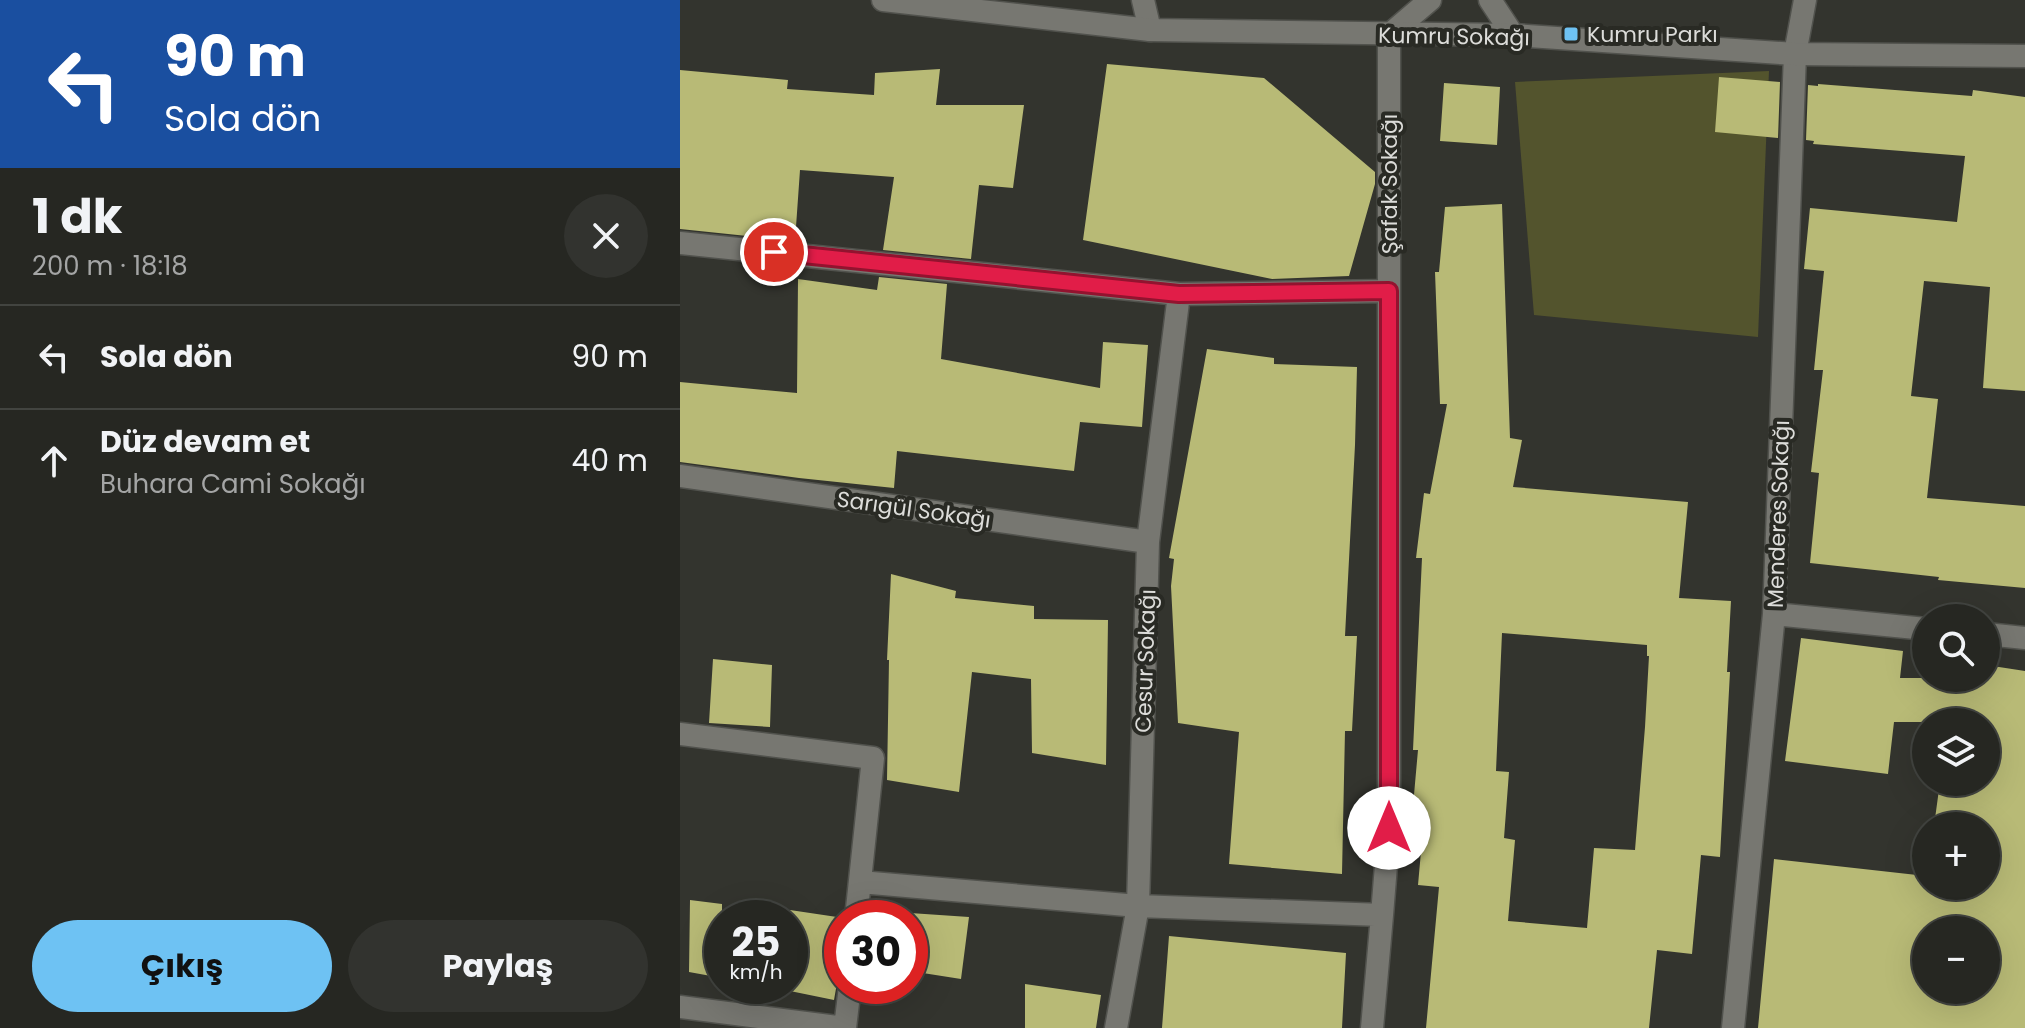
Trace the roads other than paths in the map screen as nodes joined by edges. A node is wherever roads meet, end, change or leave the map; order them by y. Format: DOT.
graph roads {
  1 [pos="883,0"];
  2 [pos="1143,0"];
  3 [pos="1430,0"];
  4 [pos="1490,0"];
  5 [pos="1805,0"];
  6 [pos="1150,30"];
  7 [pos="1389,35"];
  8 [pos="1513,35"];
  9 [pos="1795,54"];
  10 [pos="2025,56"];
  11 [pos="680,243"];
  12 [pos="1389,291"];
  13 [pos="1179,294"];
  14 [pos="680,476"];
  15 [pos="1148,542"];
  16 [pos="1774,614"];
  17 [pos="1912,628"];
  18 [pos="2000,635"];
  19 [pos="2025,638"];
  20 [pos="680,734"];
  21 [pos="860,882"];
  22 [pos="858,900"];
  23 [pos="1138,906"];
  24 [pos="1382,915"];
  25 [pos="848,1004"];
  26 [pos="680,1007"];
  27 [pos="845,1028"];
  28 [pos="1116,1028"];
  29 [pos="1372,1028"];
  30 [pos="1733,1028"];
  1 -- 6 [label="street, Kumru Sokağı"];
  2 -- 6 [label="street"];
  3 -- 7 [label="street"];
  4 -- 8 [label="street"];
  5 -- 9 [label="street, Menderes Sokağı"];
  6 -- 7 [label="street, Kumru Sokağı"];
  7 -- 8 [label="street, Kumru Sokağı"];
  7 -- 12 [label="street, Şafak Sokağı"];
  8 -- 9 [label="street, Kumru Sokağı"];
  9 -- 10 [label="street, Kumru Sokağı"];
  9 -- 16 [label="street, Menderes Sokağı"];
  11 -- 13 [label="street"];
  12 -- 13 [label="street"];
  12 -- 24 [label="street, Şafak Sokağı"];
  13 -- 15 [label="street, Cesur Sokağı"];
  14 -- 15 [label="street, Sarıgül Sokağı"];
  15 -- 23 [label="street, Cesur Sokağı"];
  16 -- 17 [label="street"];
  16 -- 30 [label="street, Menderes Sokağı"];
  18 -- 19 [label="street"];
  20 -- 21 [label="street"];
  21 -- 22 [label="street"];
  21 -- 23 [label="street"];
  23 -- 24 [label="street"];
  23 -- 28 [label="street, Cesur Sokağı"];
  24 -- 29 [label="street, Şafak Sokağı"];
  25 -- 27 [label="street"];
  26 -- 27 [label="street"];
}
